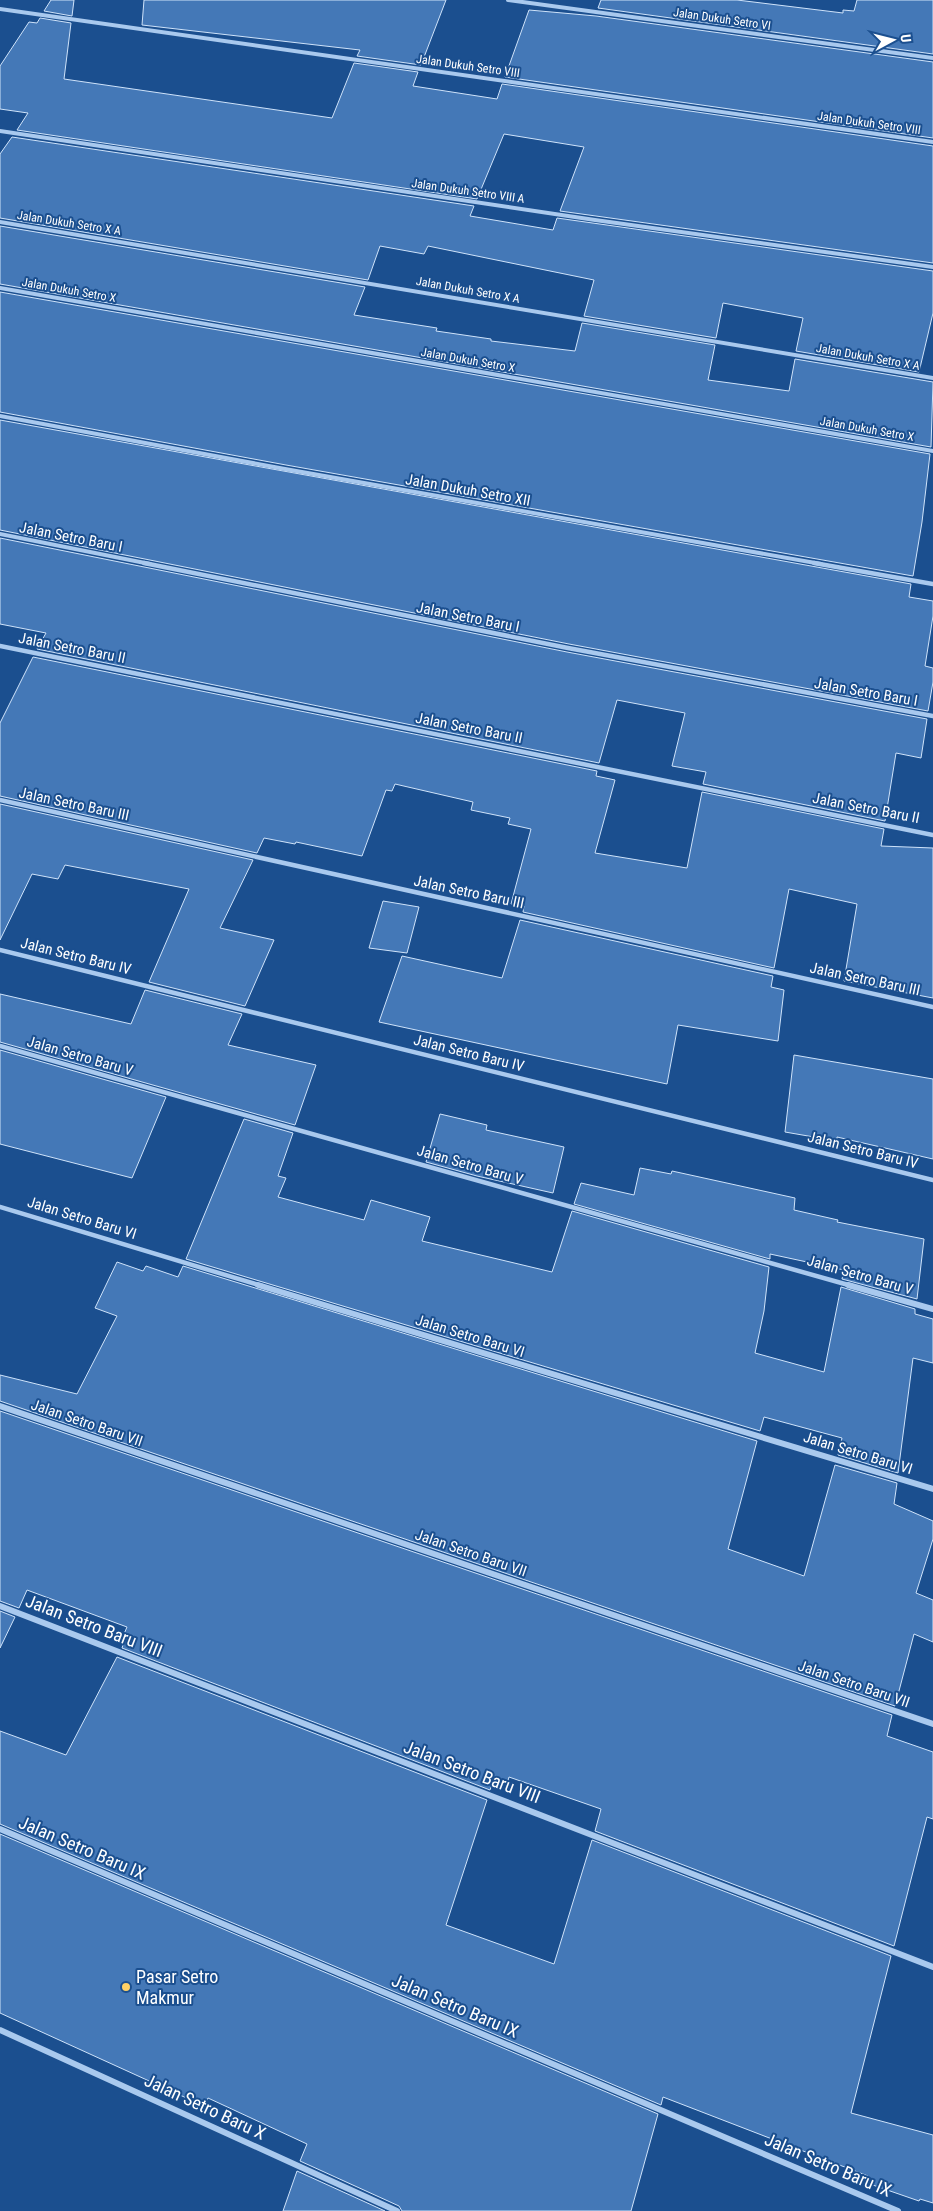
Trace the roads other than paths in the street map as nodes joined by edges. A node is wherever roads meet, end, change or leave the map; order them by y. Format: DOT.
graph roads {
  1 [pos="508,0"];
  2 [pos="0,9"];
  3 [pos="933,58"];
  4 [pos="0,131"];
  5 [pos="933,142"];
  6 [pos="0,222"];
  7 [pos="933,267"];
  8 [pos="0,288"];
  9 [pos="933,378"];
  10 [pos="0,416"];
  11 [pos="933,451"];
  12 [pos="0,534"];
  13 [pos="933,584"];
  14 [pos="0,646"];
  15 [pos="933,716"];
  16 [pos="0,800"];
  17 [pos="933,835"];
  18 [pos="0,950"];
  19 [pos="933,1007"];
  20 [pos="0,1046"];
  21 [pos="933,1180"];
  22 [pos="0,1207"];
  23 [pos="933,1309"];
  24 [pos="0,1406"];
  25 [pos="933,1489"];
  26 [pos="0,1606"];
  27 [pos="933,1724"];
  28 [pos="0,1829"];
  29 [pos="933,1967"];
  30 [pos="0,2030"];
  31 [pos="398,2211"];
  32 [pos="898,2211"];
  1 -- 3 [label="street, Jalan Dukuh Setro VI"];
  2 -- 5 [label="street, Jalan Dukuh Setro VIII"];
  4 -- 7 [label="street, Jalan Dukuh Setro VIII A"];
  6 -- 9 [label="street, Jalan Dukuh Setro X A"];
  8 -- 11 [label="street, Jalan Dukuh Setro X"];
  10 -- 13 [label="street, Jalan Dukuh Setro XII"];
  12 -- 15 [label="street, Jalan Setro Baru I"];
  14 -- 17 [label="street, Jalan Setro Baru II"];
  16 -- 19 [label="street, Jalan Setro Baru III"];
  18 -- 21 [label="street, Jalan Setro Baru IV"];
  20 -- 23 [label="street, Jalan Setro Baru V"];
  22 -- 25 [label="street, Jalan Setro Baru VI"];
  24 -- 27 [label="street, Jalan Setro Baru VII"];
  26 -- 29 [label="street, Jalan Setro Baru VIII"];
  28 -- 32 [label="street, Jalan Setro Baru IX"];
  30 -- 31 [label="street, Jalan Setro Baru X"];
}
